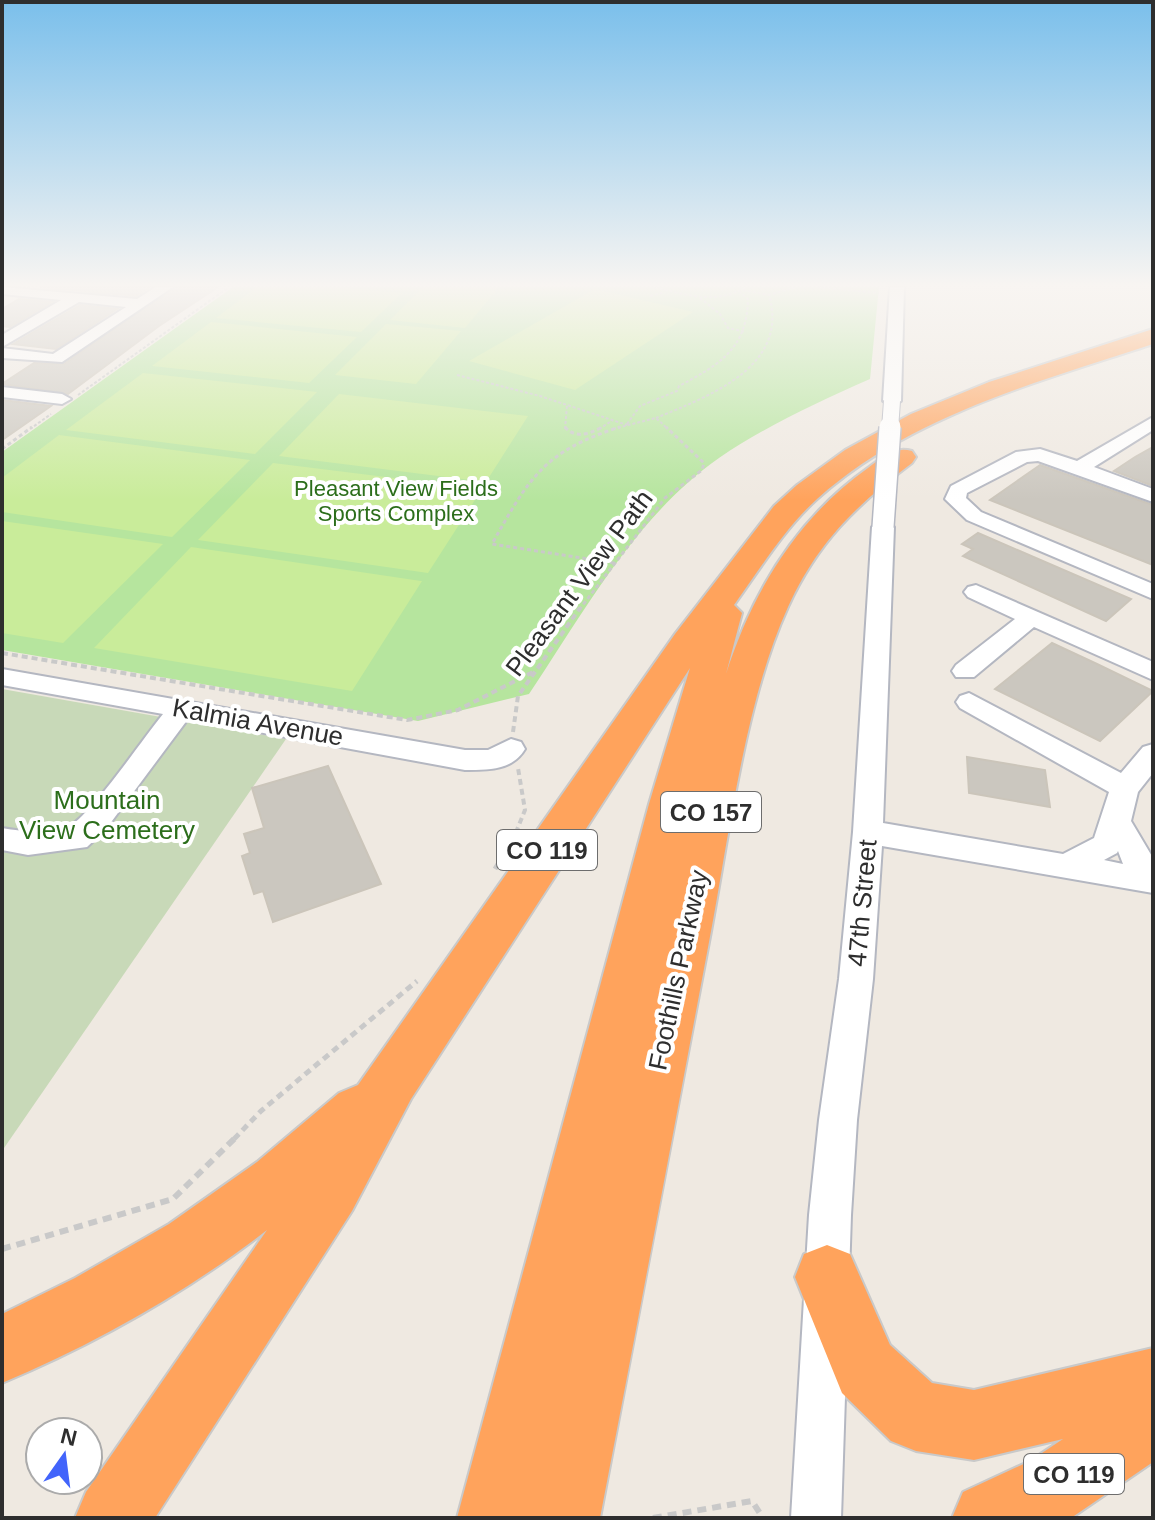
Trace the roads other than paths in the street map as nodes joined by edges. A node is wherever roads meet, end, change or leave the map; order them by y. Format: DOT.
graph roads {
  1 [pos="28,358"];
  2 [pos="894,358"];
  3 [pos="1086,358"];
  4 [pos="1153,361"];
  5 [pos="12,369"];
  6 [pos="2,392"];
  7 [pos="64,402"];
  8 [pos="1153,422"];
  9 [pos="1079,468"];
  10 [pos="1153,496"];
  11 [pos="745,564"];
  12 [pos="976,592"];
  13 [pos="1153,592"];
  14 [pos="1031,618"];
  15 [pos="965,671"];
  16 [pos="1153,672"];
  17 [pos="2,677"];
  18 [pos="969,702"];
  19 [pos="182,708"];
  20 [pos="511,749"];
  21 [pos="1151,758"];
  22 [pos="1125,788"];
  23 [pos="1116,821"];
  24 [pos="868,832"];
  25 [pos="2,839"];
  26 [pos="1067,866"];
  27 [pos="1147,880"];
  28 [pos="391,1081"];
  29 [pos="827,1277"];
  30 [pos="2,1349"];
  31 [pos="1153,1382"];
  32 [pos="1153,1419"];
  33 [pos="549,1430"];
  34 [pos="112,1518"];
  35 [pos="494,1518"];
  36 [pos="563,1518"];
  37 [pos="816,1518"];
  38 [pos="989,1518"];
  1 -- 5 [label="street"];
  2 -- 24 [label="street, 47th Street, bridge"];
  3 -- 11 [label="highway, CO 119"];
  4 -- 33 [label="highway, Foothills Parkway / CO 157"];
  6 -- 7 [label="street"];
  8 -- 9 [label="street"];
  9 -- 10 [label="street"];
  9 -- 13 [label="street"];
  11 -- 28 [label="highway, CO 119"];
  11 -- 33 [label="highway, Foothills Parkway / CO 157"];
  12 -- 14 [label="street"];
  14 -- 15 [label="street"];
  14 -- 16 [label="street"];
  17 -- 19 [label="street, Kalmia Avenue"];
  18 -- 22 [label="street"];
  19 -- 20 [label="street, Kalmia Avenue"];
  19 -- 25 [label="street"];
  21 -- 22 [label="street"];
  22 -- 23 [label="street"];
  23 -- 26 [label="street"];
  23 -- 27 [label="street"];
  24 -- 26 [label="street"];
  24 -- 29 [label="street, 47th Street"];
  26 -- 27 [label="street"];
  28 -- 30 [label="highway, CO 119"];
  28 -- 34 [label="highway"];
  29 -- 31 [label="highway"];
  29 -- 37 [label="street, 47th Street"];
  32 -- 38 [label="highway, CO 119"];
  33 -- 35 [label="highway, Foothills Parkway / CO 157"];
  33 -- 36 [label="highway, Foothills Parkway / CO 157"];
}
